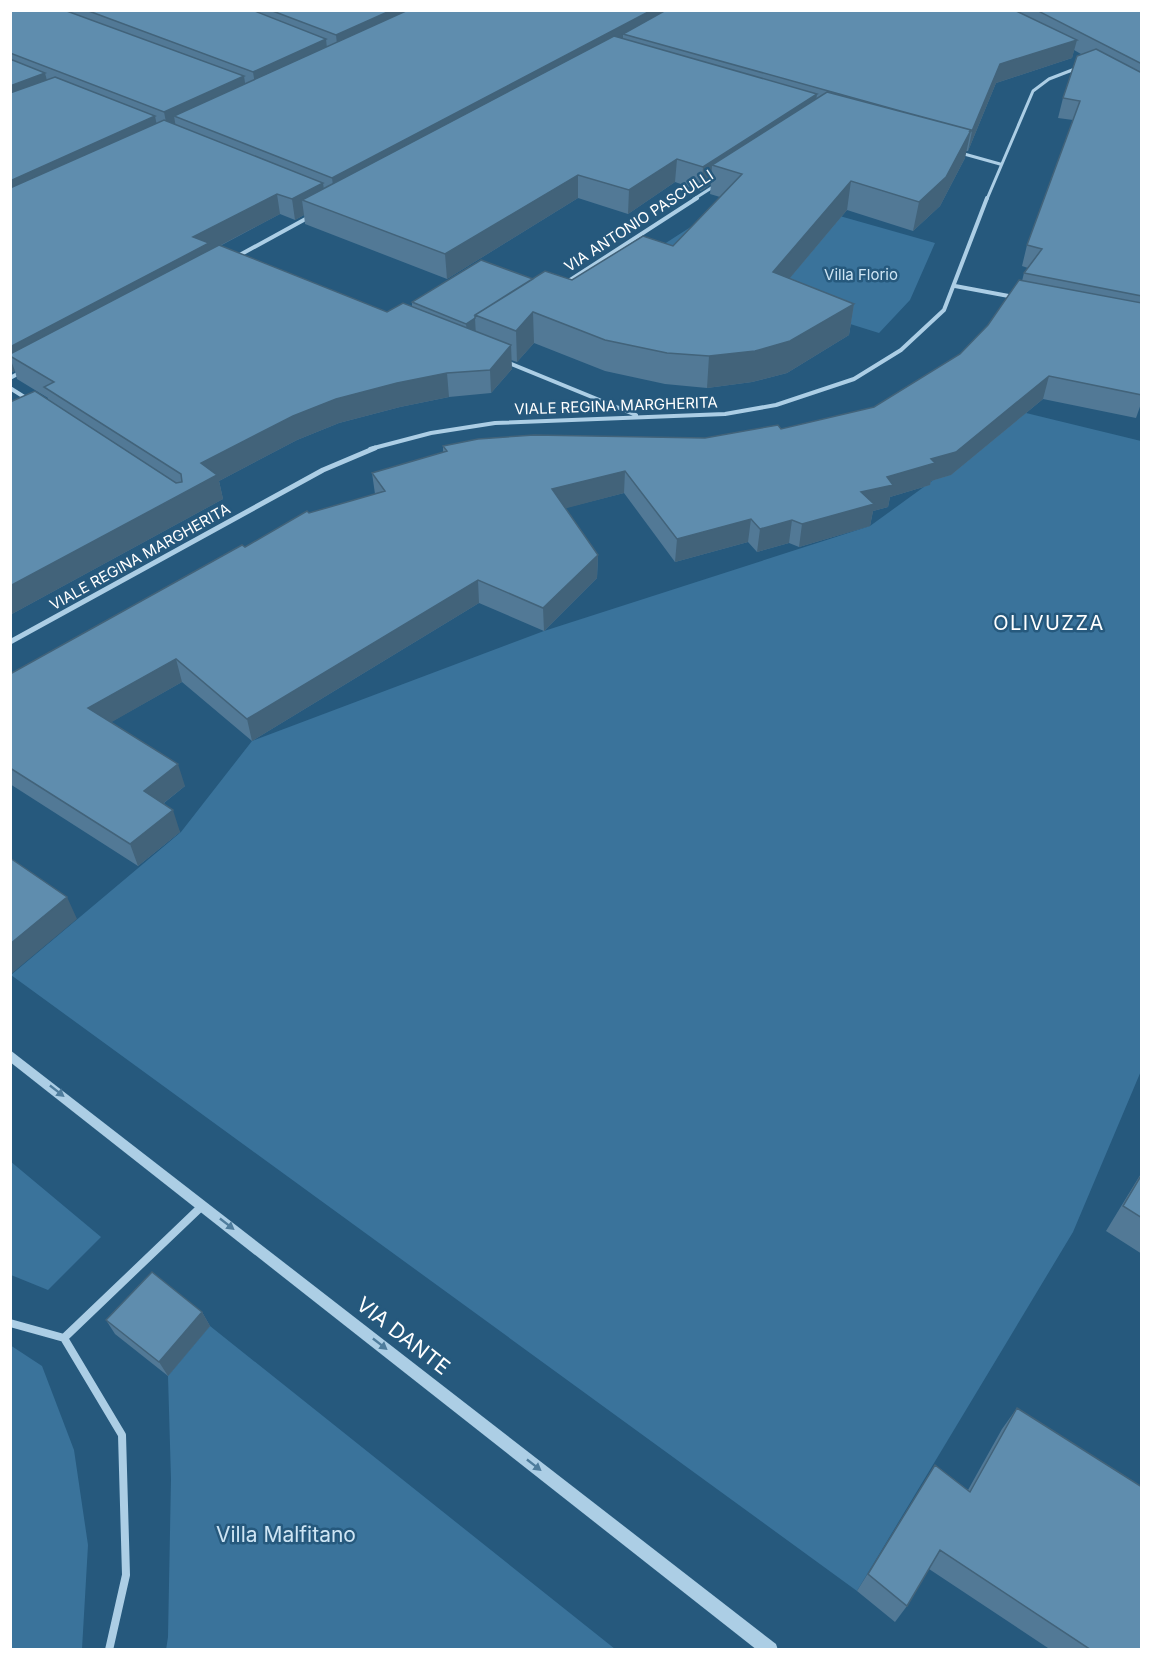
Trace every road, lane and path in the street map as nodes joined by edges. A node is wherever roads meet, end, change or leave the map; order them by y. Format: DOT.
graph roads {
  1 [pos="1084,66"];
  2 [pos="956,152"];
  3 [pos="1000,164"];
  4 [pos="724,180"];
  5 [pos="314,214"];
  6 [pos="241,255"];
  7 [pos="247,257"];
  8 [pos="231,260"];
  9 [pos="955,286"];
  10 [pos="556,289"];
  11 [pos="1025,299"];
  12 [pos="498,358"];
  13 [pos="32,367"];
  14 [pos="10,378"];
  15 [pos="10,388"];
  16 [pos="40,407"];
  17 [pos="639,417"];
  18 [pos="10,642"];
  19 [pos="10,1055"];
  20 [pos="202,1205"];
  21 [pos="10,1323"];
  22 [pos="64,1338"];
  23 [pos="109,1650"];
  24 [pos="770,1650"];
  1 -- 3 [label="street, VIALE REGINA MARGHERITA"];
  2 -- 3 [label="street"];
  3 -- 9 [label="street, VIALE REGINA MARGHERITA"];
  4 -- 10 [label="street, VIA ANTONIO PASCULLI"];
  5 -- 6 [label="street"];
  6 -- 7 [label="street"];
  6 -- 8 [label="street"];
  9 -- 11 [label="street"];
  9 -- 17 [label="street, VIALE REGINA MARGHERITA"];
  12 -- 17 [label="street"];
  13 -- 14 [label="street"];
  15 -- 16 [label="street"];
  17 -- 18 [label="street, VIALE REGINA MARGHERITA"];
  19 -- 20 [label="street, VIA DANTE, one-way"];
  20 -- 22 [label="street"];
  20 -- 24 [label="street, VIA DANTE, one-way"];
  21 -- 22 [label="street"];
  22 -- 23 [label="street"];
}
